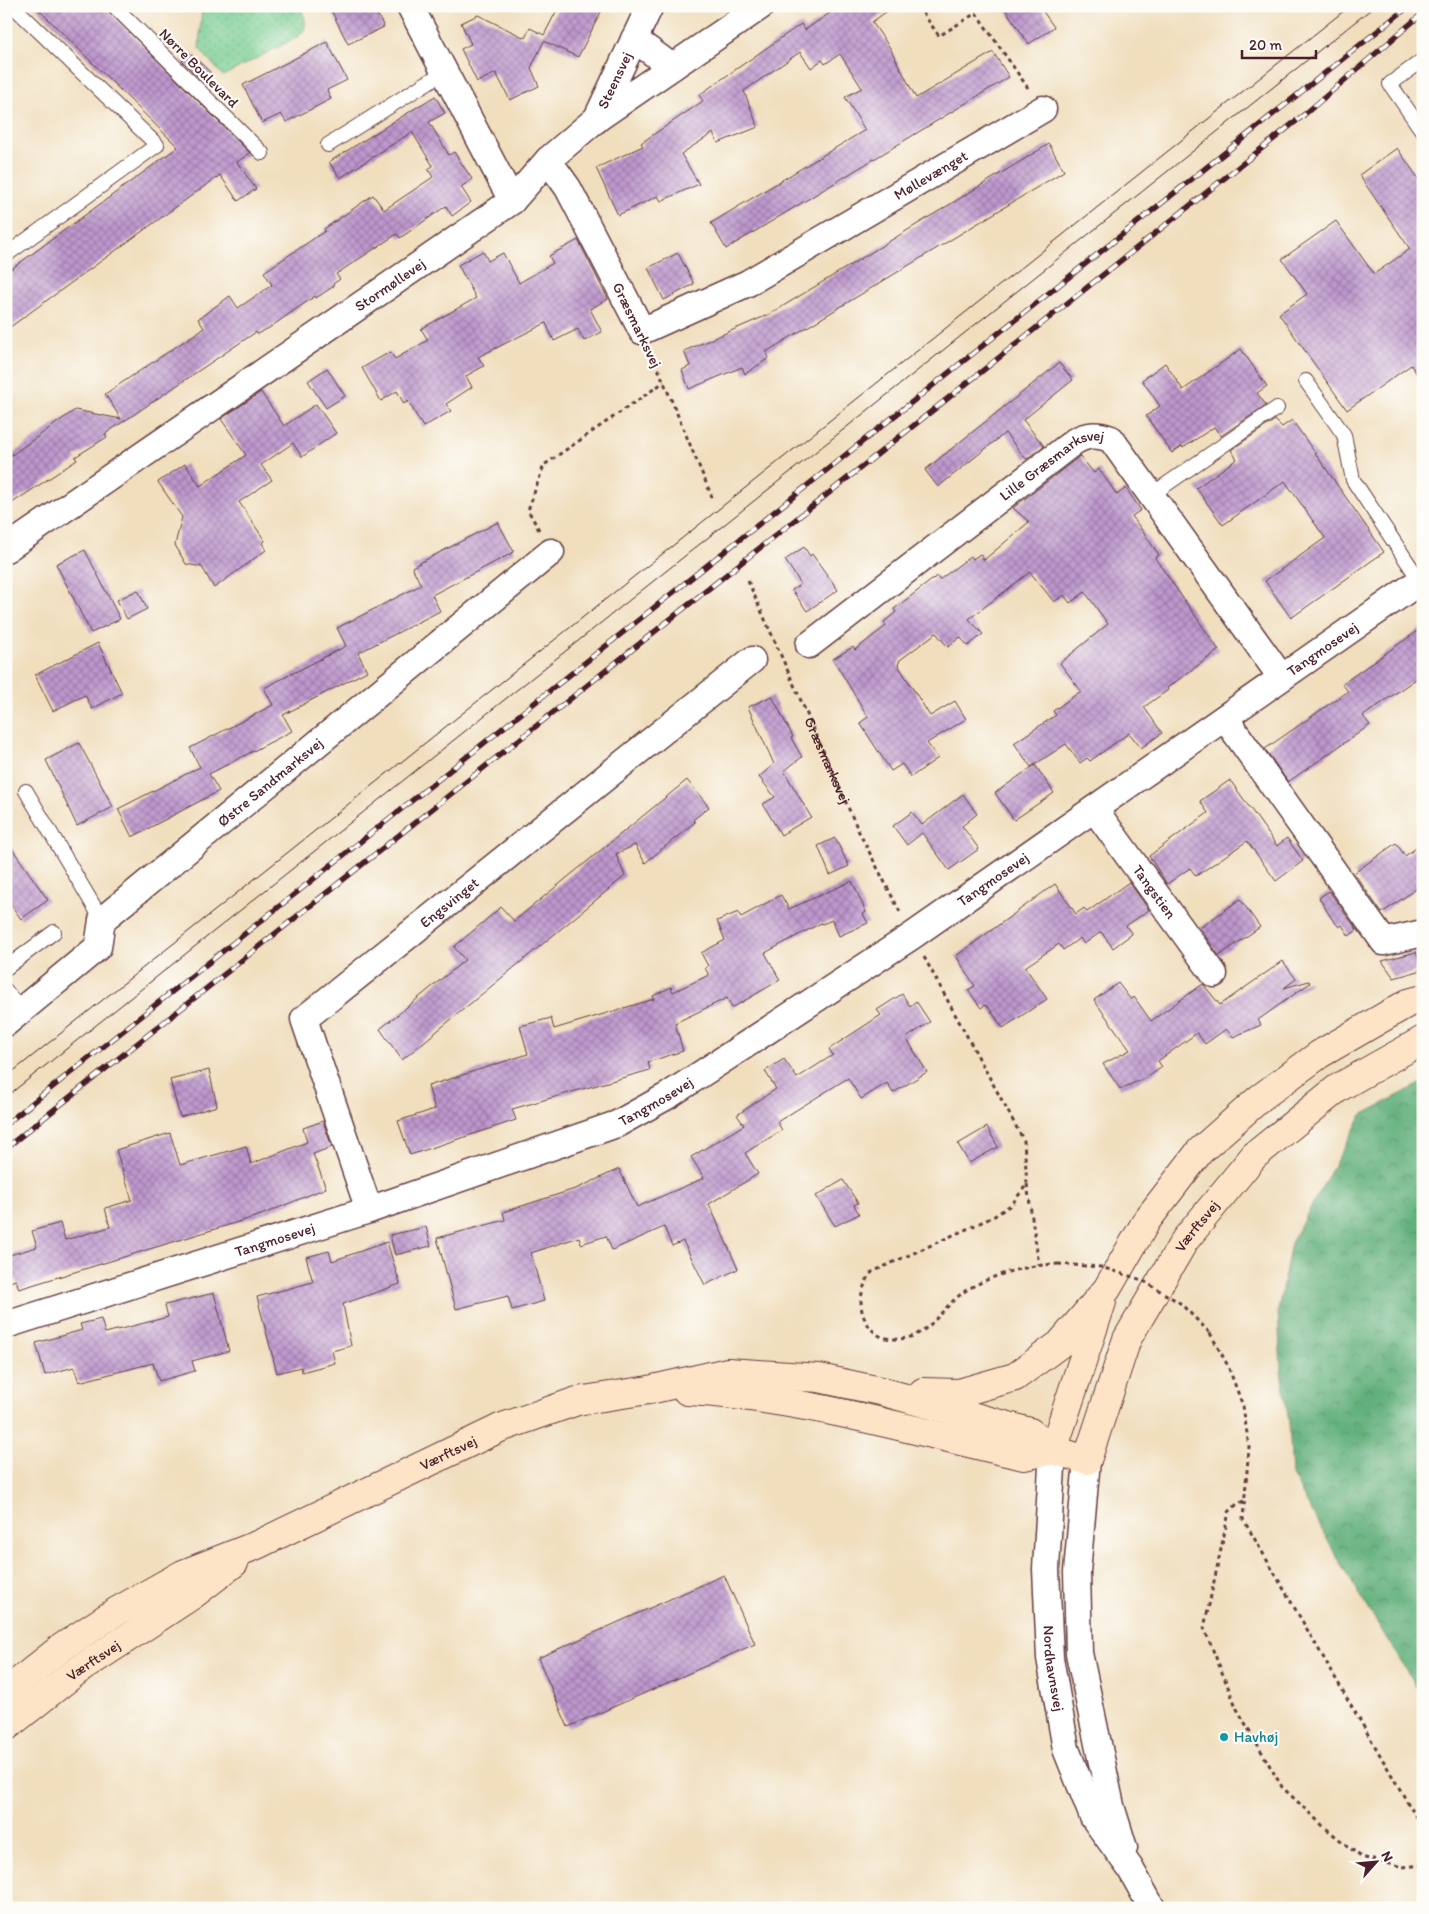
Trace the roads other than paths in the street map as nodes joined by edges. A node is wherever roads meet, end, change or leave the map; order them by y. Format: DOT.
graph roads {
  1 [pos="13,6"];
  2 [pos="114,6"];
  3 [pos="650,6"];
  4 [pos="761,6"];
  5 [pos="418,11"];
  6 [pos="634,39"];
  7 [pos="1423,60"];
  8 [pos="672,67"];
  9 [pos="444,72"];
  10 [pos="1043,109"];
  11 [pos="595,120"];
  12 [pos="1423,132"];
  13 [pos="328,145"];
  14 [pos="262,153"];
  15 [pos="548,160"];
  16 [pos="512,201"];
  17 [pos="6,255"];
  18 [pos="642,330"];
  19 [pos="1306,381"];
  20 [pos="1277,408"];
  21 [pos="1151,496"];
  22 [pos="6,549"];
  23 [pos="551,552"];
  24 [pos="1421,580"];
  25 [pos="809,644"];
  26 [pos="752,660"];
  27 [pos="1281,677"];
  28 [pos="1225,718"];
  29 [pos="26,791"];
  30 [pos="1096,810"];
  31 [pos="102,920"];
  32 [pos="54,932"];
  33 [pos="1423,933"];
  34 [pos="6,968"];
  35 [pos="1214,974"];
  36 [pos="1423,999"];
  37 [pos="11,1008"];
  38 [pos="1423,1040"];
  39 [pos="369,1210"];
  40 [pos="1107,1289"];
  41 [pos="6,1325"];
  42 [pos="649,1390"];
  43 [pos="880,1391"];
  44 [pos="1053,1450"];
  45 [pos="1087,1460"];
  46 [pos="257,1545"];
  47 [pos="6,1692"];
  48 [pos="6,1727"];
  49 [pos="1130,1868"];
  50 [pos="1152,1908"];
  1 -- 17 [label="lane"];
  2 -- 14 [label="lane, Nørre Boulevard"];
  3 -- 6 [label="street, Steensvej"];
  4 -- 8 [label="street, Stormøllevej"];
  5 -- 9 [label="street"];
  6 -- 8 [label="street, Steensvej"];
  6 -- 11 [label="street, Steensvej"];
  7 -- 12 [label="lane"];
  8 -- 11 [label="street, Stormøllevej"];
  9 -- 13 [label="lane"];
  9 -- 16 [label="street"];
  10 -- 18 [label="street, Møllevænget"];
  11 -- 15 [label="street, Stormøllevej"];
  15 -- 16 [label="street, Stormøllevej"];
  15 -- 18 [label="street, Græsmarksvej"];
  16 -- 22 [label="street, Stormøllevej"];
  19 -- 24 [label="lane, Tangmosevej"];
  20 -- 21 [label="lane"];
  21 -- 25 [label="street, Lille Græsmarksvej"];
  21 -- 27 [label="street, Lille Græsmarksvej"];
  23 -- 31 [label="street, Østre Sandmarksvej"];
  24 -- 27 [label="street, Tangmosevej"];
  26 -- 39 [label="street, Engsvinget"];
  27 -- 28 [label="street, Tangmosevej"];
  28 -- 30 [label="street, Tangmosevej"];
  28 -- 33 [label="street"];
  29 -- 31 [label="lane"];
  30 -- 35 [label="street, Tangstien"];
  30 -- 39 [label="street, Tangmosevej"];
  31 -- 37 [label="street"];
  32 -- 34 [label="lane"];
  36 -- 40 [label="street, Værftsvej"];
  38 -- 45 [label="street, Værftsvej"];
  39 -- 41 [label="street, Tangmosevej"];
  40 -- 43 [label="street, Værftsvej"];
  40 -- 44 [label="street, Værftsvej"];
  42 -- 43 [label="street, Værftsvej"];
  42 -- 44 [label="street, Værftsvej"];
  42 -- 46 [label="street, Værftsvej"];
  43 -- 44 [label="street, Værftsvej"];
  44 -- 45 [label="street, Værftsvej"];
  44 -- 49 [label="street, Nordhavnsvej"];
  45 -- 49 [label="street, Nordhavnsvej"];
  46 -- 47 [label="street, Værftsvej"];
  46 -- 48 [label="street, Værftsvej"];
  49 -- 50 [label="street, Nordhavnsvej"];
}
